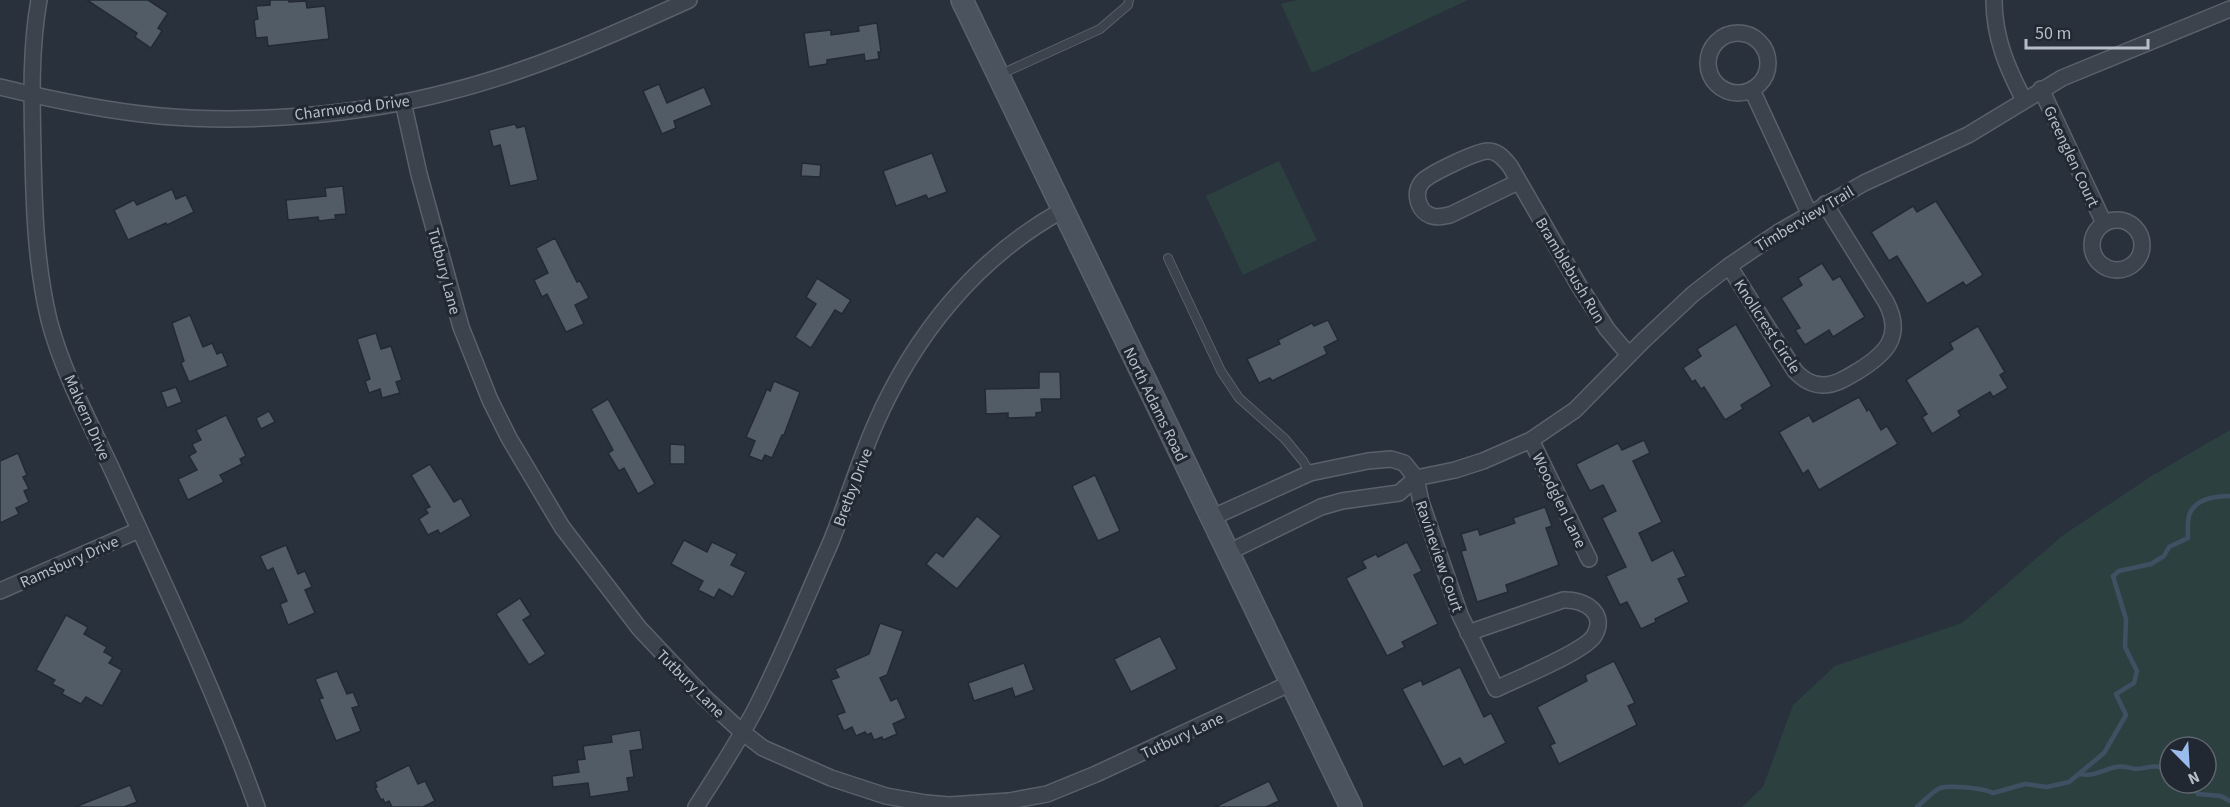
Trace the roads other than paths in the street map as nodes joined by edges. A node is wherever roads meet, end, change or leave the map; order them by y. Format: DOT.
graph roads {
  1 [pos="39,0"];
  2 [pos="689,0"];
  3 [pos="962,0"];
  4 [pos="1129,0"];
  5 [pos="1994,0"];
  6 [pos="2230,9"];
  7 [pos="998,76"];
  8 [pos="0,87"];
  9 [pos="2041,89"];
  10 [pos="1752,90"];
  11 [pos="31,94"];
  12 [pos="2024,100"];
  13 [pos="403,102"];
  14 [pos="1518,182"];
  15 [pos="1825,204"];
  16 [pos="1063,210"];
  17 [pos="1809,213"];
  18 [pos="2104,223"];
  19 [pos="1168,258"];
  20 [pos="1729,266"];
  21 [pos="1629,355"];
  22 [pos="1531,440"];
  23 [pos="1310,473"];
  24 [pos="1416,478"];
  25 [pos="1211,518"];
  26 [pos="139,530"];
  27 [pos="1227,553"];
  28 [pos="1589,559"];
  29 [pos="0,591"];
  30 [pos="1468,633"];
  31 [pos="1291,683"];
  32 [pos="742,732"];
  33 [pos="257,807"];
  34 [pos="696,807"];
  35 [pos="1351,807"];
  1 -- 11 [label="street, Malvern Drive"];
  2 -- 13 [label="street, Charnwood Drive"];
  3 -- 7 [label="street, North Adams Road"];
  4 -- 7 [label="lane"];
  5 -- 12 [label="street"];
  6 -- 9 [label="street, Timberview Trail"];
  7 -- 16 [label="street, North Adams Road"];
  8 -- 11 [label="street, Charnwood Drive"];
  9 -- 12 [label="street, Timberview Trail"];
  9 -- 18 [label="street, Greenglen Court"];
  10 -- 17 [label="street"];
  11 -- 13 [label="street, Charnwood Drive"];
  11 -- 26 [label="street, Malvern Drive"];
  12 -- 15 [label="street, Timberview Trail"];
  13 -- 32 [label="street, Tutbury Lane"];
  14 -- 14 [label="street, Bramblebush Run"];
  14 -- 21 [label="street, Bramblebush Run"];
  15 -- 17 [label="street, Timberview Trail"];
  15 -- 20 [label="street, Knollcrest Circle"];
  16 -- 25 [label="street, North Adams Road"];
  16 -- 32 [label="street, Bretby Drive"];
  17 -- 20 [label="street, Timberview Trail"];
  19 -- 23 [label="lane"];
  20 -- 21 [label="street, Timberview Trail"];
  21 -- 22 [label="street, Timberview Trail"];
  22 -- 24 [label="street, Timberview Trail"];
  22 -- 28 [label="street, Woodglen Lane"];
  23 -- 24 [label="street"];
  23 -- 25 [label="street"];
  24 -- 27 [label="street, Timberview Trail"];
  24 -- 30 [label="street, Ravineview Court"];
  25 -- 27 [label="street, North Adams Road"];
  26 -- 29 [label="street, Ramsbury Drive"];
  26 -- 33 [label="street, Malvern Drive"];
  27 -- 31 [label="street, North Adams Road"];
  30 -- 30 [label="street, Ravineview Court"];
  31 -- 32 [label="street, Tutbury Lane"];
  31 -- 35 [label="street, North Adams Road"];
  32 -- 34 [label="street, Bretby Drive"];
}
